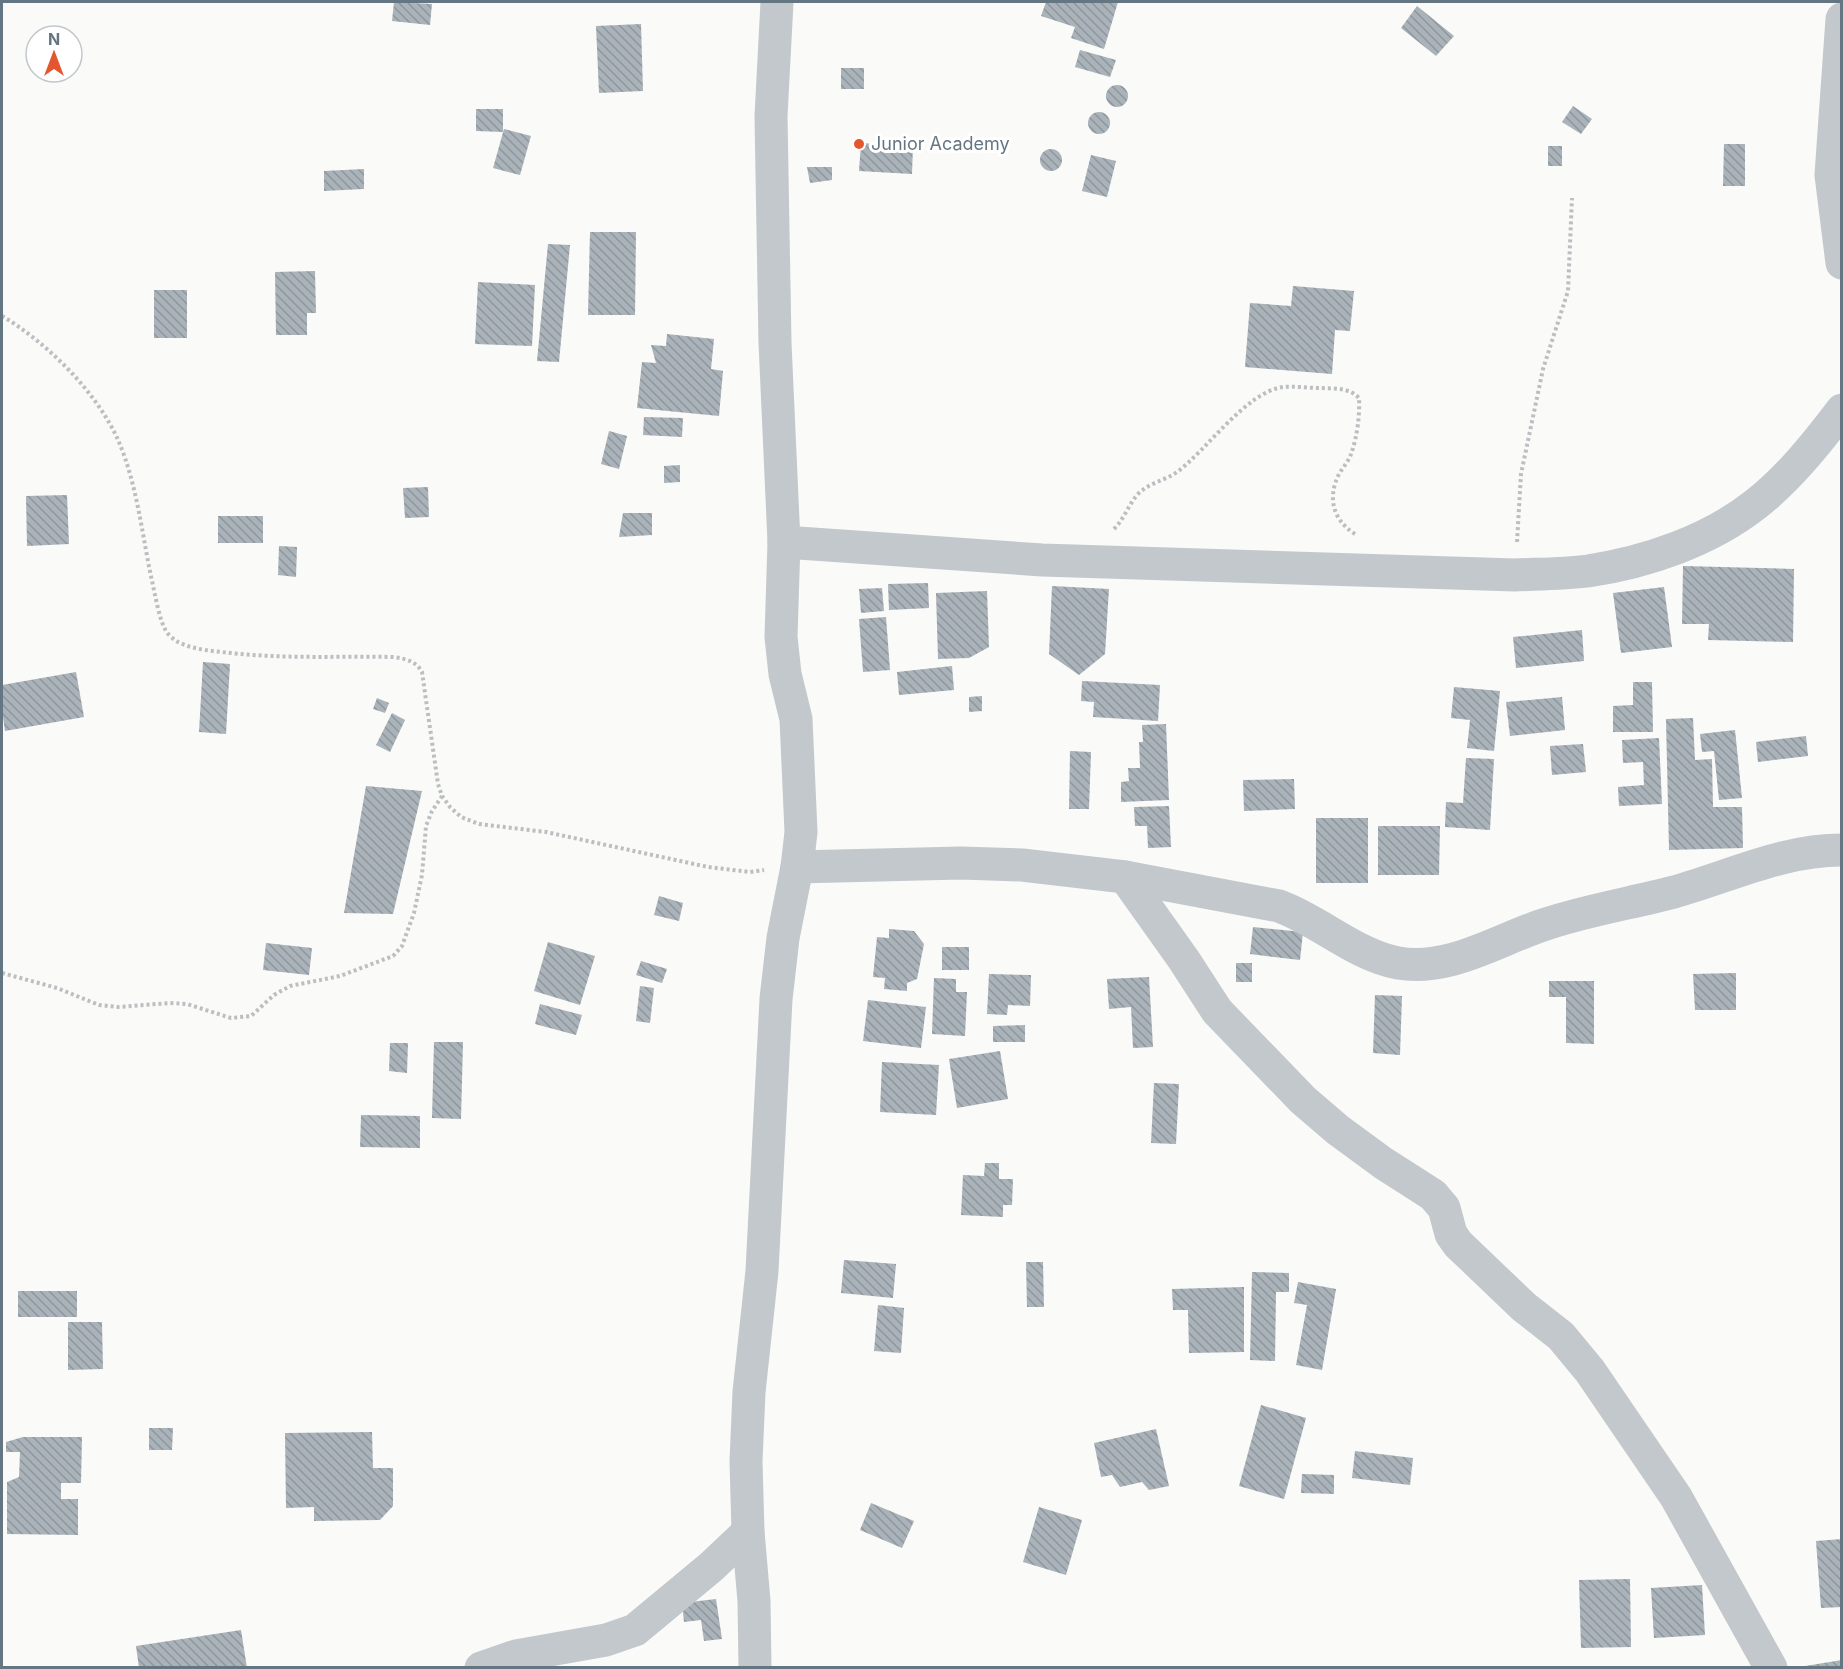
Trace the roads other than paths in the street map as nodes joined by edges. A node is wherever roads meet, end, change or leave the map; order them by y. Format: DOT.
graph roads {
  1 [pos="777,2"];
  2 [pos="1842,19"];
  3 [pos="1842,263"];
  4 [pos="1842,410"];
  5 [pos="784,542"];
  6 [pos="1842,850"];
  7 [pos="797,867"];
  8 [pos="1125,877"];
  9 [pos="748,1532"];
  10 [pos="481,1668"];
  11 [pos="755,1668"];
  12 [pos="1771,1668"];
  1 -- 5 [label="street"];
  2 -- 3 [label="street"];
  4 -- 5 [label="street"];
  5 -- 7 [label="street"];
  6 -- 8 [label="street"];
  7 -- 8 [label="street"];
  7 -- 9 [label="street"];
  8 -- 12 [label="street"];
  9 -- 10 [label="street"];
  9 -- 11 [label="street"];
}
